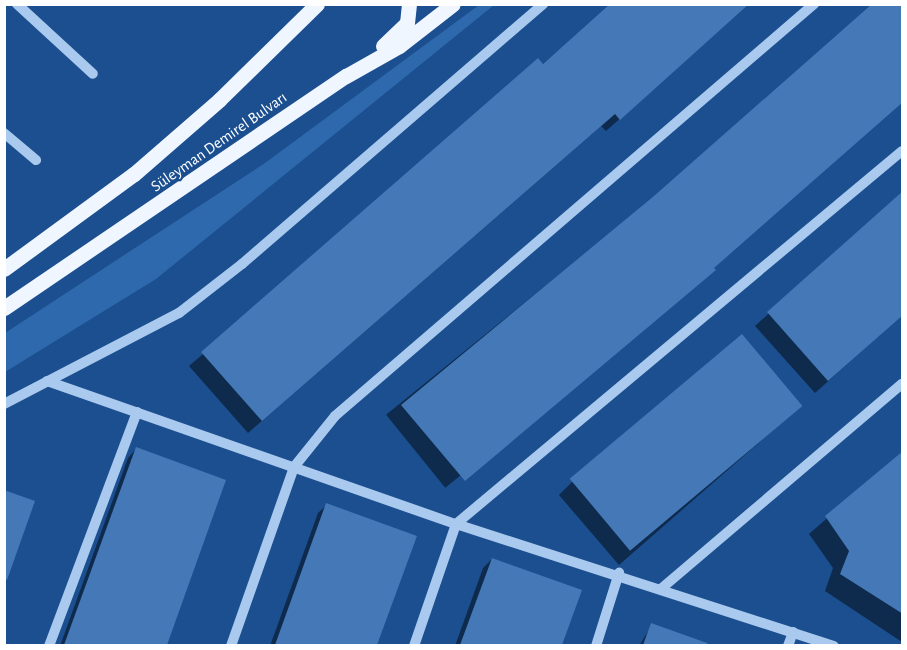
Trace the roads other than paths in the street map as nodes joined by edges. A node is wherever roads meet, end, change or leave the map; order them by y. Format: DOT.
graph roads {
  1 [pos="17,4"];
  2 [pos="317,4"];
  3 [pos="326,4"];
  4 [pos="409,4"];
  5 [pos="453,4"];
  6 [pos="543,4"];
  7 [pos="814,4"];
  8 [pos="305,19"];
  9 [pos="93,74"];
  10 [pos="346,76"];
  11 [pos="4,133"];
  12 [pos="903,151"];
  13 [pos="36,160"];
  14 [pos="4,269"];
  15 [pos="4,308"];
  16 [pos="47,381"];
  17 [pos="903,384"];
  18 [pos="4,404"];
  19 [pos="137,412"];
  20 [pos="294,467"];
  21 [pos="456,524"];
  22 [pos="619,573"];
  23 [pos="663,588"];
  24 [pos="793,632"];
  25 [pos="49,645"];
  26 [pos="231,645"];
  27 [pos="414,645"];
  28 [pos="596,645"];
  29 [pos="788,645"];
  30 [pos="834,645"];
  1 -- 9 [label="street"];
  2 -- 8 [label="main road, Süleyman Demirel Bulvarı"];
  3 -- 8 [label="main road"];
  4 -- 10 [label="main road"];
  5 -- 10 [label="main road, Süleyman Demirel Bulvarı"];
  6 -- 16 [label="street"];
  7 -- 20 [label="street"];
  8 -- 14 [label="main road, Süleyman Demirel Bulvarı"];
  10 -- 15 [label="main road, Süleyman Demirel Bulvarı"];
  11 -- 13 [label="street"];
  12 -- 21 [label="street"];
  16 -- 18 [label="street"];
  16 -- 19 [label="street"];
  17 -- 23 [label="street"];
  19 -- 20 [label="street"];
  19 -- 25 [label="street"];
  20 -- 21 [label="street"];
  20 -- 26 [label="street"];
  21 -- 22 [label="street"];
  21 -- 27 [label="street"];
  22 -- 23 [label="street"];
  22 -- 28 [label="street"];
  23 -- 24 [label="street"];
  24 -- 29 [label="street"];
  24 -- 30 [label="street"];
}
